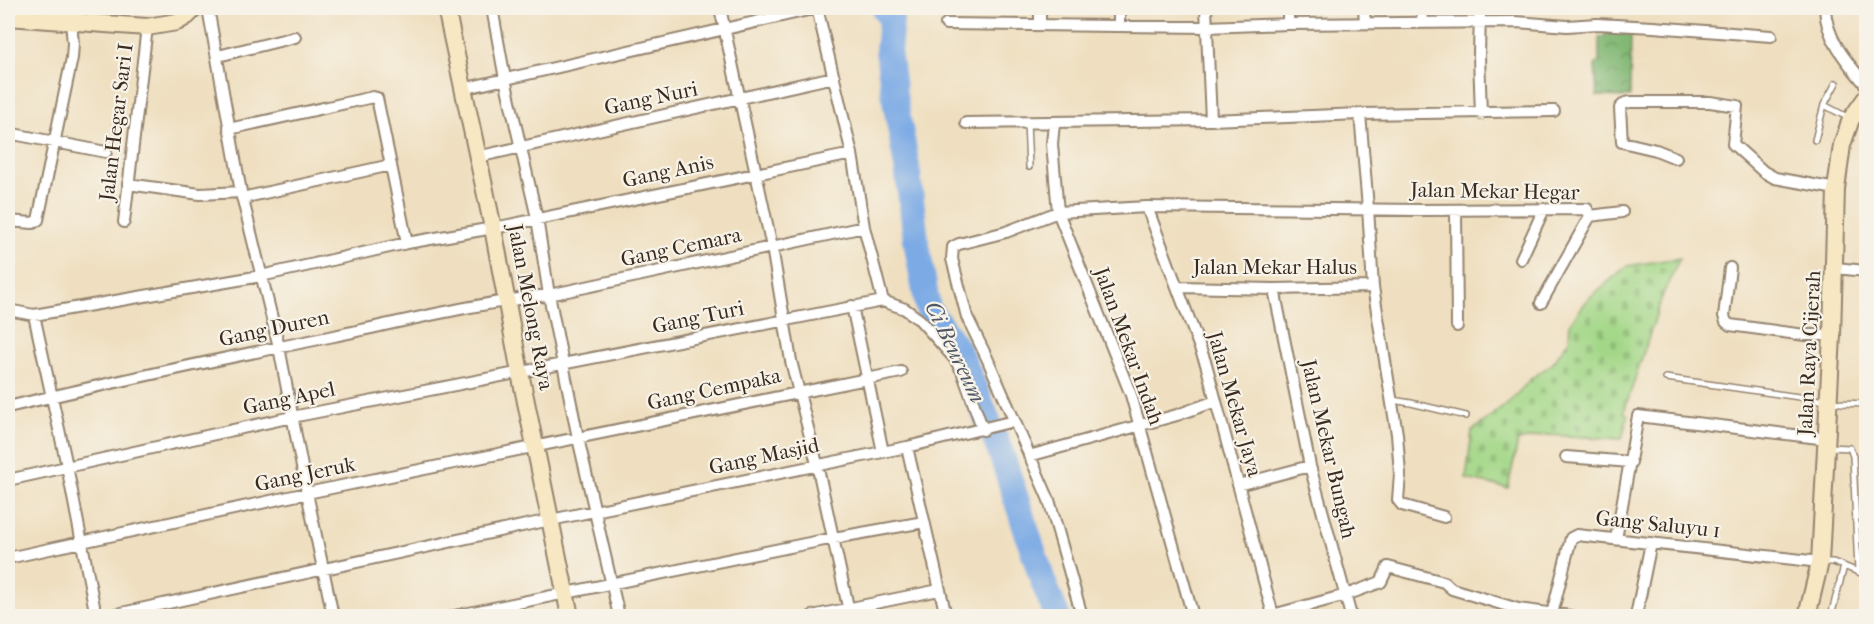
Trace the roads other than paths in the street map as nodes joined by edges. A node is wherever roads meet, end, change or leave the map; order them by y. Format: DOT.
graph roads {
  1 [pos="195,8"];
  2 [pos="207,8"];
  3 [pos="446,8"];
  4 [pos="492,8"];
  5 [pos="720,8"];
  6 [pos="817,8"];
  7 [pos="1040,8"];
  8 [pos="1119,8"];
  9 [pos="1206,8"];
  10 [pos="1288,8"];
  11 [pos="1364,8"];
  12 [pos="1423,8"];
  13 [pos="1480,8"];
  14 [pos="1825,8"];
  15 [pos="8,17"];
  16 [pos="71,22"];
  17 [pos="1422,22"];
  18 [pos="1480,22"];
  19 [pos="1365,23"];
  20 [pos="946,24"];
  21 [pos="1288,24"];
  22 [pos="1040,25"];
  23 [pos="1119,26"];
  24 [pos="147,27"];
  25 [pos="1207,27"];
  26 [pos="725,28"];
  27 [pos="1771,36"];
  28 [pos="295,37"];
  29 [pos="218,56"];
  30 [pos="834,77"];
  31 [pos="505,79"];
  32 [pos="1836,83"];
  33 [pos="1866,85"];
  34 [pos="462,89"];
  35 [pos="1866,98"];
  36 [pos="740,99"];
  37 [pos="1824,105"];
  38 [pos="1554,111"];
  39 [pos="1360,114"];
  40 [pos="1481,114"];
  41 [pos="1851,119"];
  42 [pos="1210,120"];
  43 [pos="1027,122"];
  44 [pos="966,123"];
  45 [pos="1054,123"];
  46 [pos="229,129"];
  47 [pos="8,133"];
  48 [pos="1815,140"];
  49 [pos="56,141"];
  50 [pos="522,147"];
  51 [pos="106,152"];
  52 [pos="852,154"];
  53 [pos="477,157"];
  54 [pos="1676,158"];
  55 [pos="390,165"];
  56 [pos="1029,168"];
  57 [pos="756,173"];
  58 [pos="128,184"];
  59 [pos="1836,189"];
  60 [pos="241,195"];
  61 [pos="1147,207"];
  62 [pos="1368,208"];
  63 [pos="1544,209"];
  64 [pos="1456,210"];
  65 [pos="1058,212"];
  66 [pos="1622,212"];
  67 [pos="1590,216"];
  68 [pos="537,218"];
  69 [pos="8,220"];
  70 [pos="124,222"];
  71 [pos="864,227"];
  72 [pos="493,228"];
  73 [pos="407,243"];
  74 [pos="772,247"];
  75 [pos="1521,259"];
  76 [pos="1730,268"];
  77 [pos="1835,268"];
  78 [pos="1866,271"];
  79 [pos="261,276"];
  80 [pos="1178,286"];
  81 [pos="1373,287"];
  82 [pos="1274,289"];
  83 [pos="549,295"];
  84 [pos="506,300"];
  85 [pos="883,301"];
  86 [pos="1541,303"];
  87 [pos="852,306"];
  88 [pos="8,310"];
  89 [pos="34,315"];
  90 [pos="784,319"];
  91 [pos="1457,326"];
  92 [pos="1833,335"];
  93 [pos="279,347"];
  94 [pos="564,365"];
  95 [pos="901,372"];
  96 [pos="520,373"];
  97 [pos="868,378"];
  98 [pos="1666,378"];
  99 [pos="800,391"];
  100 [pos="50,396"];
  101 [pos="1391,400"];
  102 [pos="1216,401"];
  103 [pos="1829,401"];
  104 [pos="1866,404"];
  105 [pos="8,407"];
  106 [pos="1466,416"];
  107 [pos="292,417"];
  108 [pos="1011,422"];
  109 [pos="1139,426"];
  110 [pos="985,429"];
  111 [pos="578,438"];
  112 [pos="1827,443"];
  113 [pos="536,446"];
  114 [pos="907,447"];
  115 [pos="883,452"];
  116 [pos="1029,456"];
  117 [pos="1566,457"];
  118 [pos="1631,462"];
  119 [pos="817,464"];
  120 [pos="67,466"];
  121 [pos="1310,466"];
  122 [pos="8,480"];
  123 [pos="1238,485"];
  124 [pos="307,493"];
  125 [pos="594,511"];
  126 [pos="1444,517"];
  127 [pos="550,520"];
  128 [pos="924,522"];
  129 [pos="834,538"];
  130 [pos="1616,540"];
  131 [pos="81,541"];
  132 [pos="1651,543"];
  133 [pos="8,558"];
  134 [pos="1820,562"];
  135 [pos="1844,566"];
  136 [pos="323,569"];
  137 [pos="1858,572"];
  138 [pos="1866,575"];
  139 [pos="613,584"];
  140 [pos="939,590"];
  141 [pos="566,593"];
  142 [pos="1346,595"];
  143 [pos="849,612"];
  144 [pos="1552,614"];
  145 [pos="96,616"];
  146 [pos="108,616"];
  147 [pos="333,616"];
  148 [pos="454,616"];
  149 [pos="570,616"];
  150 [pos="619,616"];
  151 [pos="812,616"];
  152 [pos="946,616"];
  153 [pos="1082,616"];
  154 [pos="1193,616"];
  155 [pos="1271,616"];
  156 [pos="1351,616"];
  157 [pos="1570,616"];
  158 [pos="1636,616"];
  159 [pos="1807,616"];
  160 [pos="1831,616"];
  1 -- 24 [label="main road"];
  2 -- 29 [label="street"];
  3 -- 34 [label="main road, Jalan Melong Raya"];
  4 -- 31 [label="street"];
  5 -- 26 [label="street"];
  6 -- 26 [label="street"];
  6 -- 30 [label="street"];
  7 -- 22 [label="street"];
  8 -- 23 [label="street"];
  9 -- 25 [label="street"];
  10 -- 21 [label="street"];
  11 -- 19 [label="street"];
  12 -- 17 [label="street"];
  13 -- 18 [label="street"];
  14 -- 33 [label="street"];
  15 -- 16 [label="main road"];
  16 -- 24 [label="main road"];
  16 -- 49 [label="street"];
  17 -- 18 [label="street"];
  17 -- 19 [label="street"];
  18 -- 27 [label="street"];
  18 -- 40 [label="street"];
  19 -- 21 [label="street"];
  20 -- 22 [label="street"];
  21 -- 25 [label="street"];
  22 -- 23 [label="street"];
  23 -- 25 [label="street"];
  24 -- 58 [label="street, Jalan Hegar Sari I"];
  25 -- 42 [label="street"];
  26 -- 31 [label="street"];
  26 -- 36 [label="street"];
  28 -- 29 [label="street"];
  29 -- 46 [label="street"];
  30 -- 36 [label="street, Gang Nuri"];
  30 -- 52 [label="street"];
  31 -- 34 [label="street"];
  31 -- 50 [label="street"];
  32 -- 37 [label="lane"];
  34 -- 53 [label="main road, Jalan Melong Raya"];
  35 -- 41 [label="main road, Jalan Raya Cijerah"];
  36 -- 50 [label="street, Gang Nuri"];
  36 -- 57 [label="street"];
  37 -- 41 [label="lane"];
  37 -- 48 [label="lane"];
  38 -- 40 [label="street"];
  39 -- 40 [label="street"];
  39 -- 42 [label="street"];
  39 -- 62 [label="street"];
  41 -- 59 [label="main road, Jalan Raya Cijerah"];
  42 -- 45 [label="street"];
  43 -- 44 [label="street"];
  43 -- 45 [label="street"];
  43 -- 56 [label="lane"];
  45 -- 65 [label="street, Jalan Mekar Indah"];
  46 -- 55 [label="street"];
  46 -- 60 [label="street"];
  47 -- 49 [label="street"];
  49 -- 51 [label="street"];
  49 -- 69 [label="street"];
  50 -- 53 [label="street, Gang Nuri"];
  50 -- 68 [label="street"];
  52 -- 57 [label="street, Gang Anis"];
  52 -- 71 [label="street"];
  53 -- 72 [label="main road, Jalan Melong Raya"];
  54 -- 59 [label="street"];
  55 -- 60 [label="street"];
  55 -- 73 [label="street"];
  57 -- 68 [label="street, Gang Anis"];
  57 -- 74 [label="street"];
  58 -- 60 [label="street"];
  58 -- 70 [label="street, Jalan Hegar Sari I"];
  59 -- 77 [label="main road, Jalan Raya Cijerah"];
  60 -- 79 [label="street"];
  61 -- 62 [label="street, Jalan Mekar Hegar"];
  61 -- 65 [label="street, Jalan Mekar Hegar"];
  61 -- 80 [label="street, Jalan Mekar Jaya"];
  62 -- 64 [label="street, Jalan Mekar Hegar"];
  62 -- 81 [label="street"];
  63 -- 64 [label="street, Jalan Mekar Hegar"];
  63 -- 67 [label="street, Jalan Mekar Hegar"];
  63 -- 75 [label="street"];
  64 -- 91 [label="street"];
  65 -- 108 [label="street, Jalan Mekar Hegar"];
  65 -- 109 [label="street, Jalan Mekar Indah"];
  66 -- 67 [label="street"];
  67 -- 86 [label="street, Jalan Mekar Hegar"];
  68 -- 72 [label="street, Gang Anis"];
  68 -- 83 [label="street"];
  71 -- 74 [label="street, Gang Cemara"];
  71 -- 85 [label="street"];
  72 -- 73 [label="street, Gang Anis"];
  72 -- 84 [label="main road, Jalan Melong Raya"];
  73 -- 79 [label="street, Gang Anis"];
  74 -- 83 [label="street, Gang Cemara"];
  74 -- 90 [label="street"];
  76 -- 92 [label="street"];
  77 -- 78 [label="street"];
  77 -- 92 [label="main road, Jalan Raya Cijerah"];
  79 -- 89 [label="street, Gang Anis"];
  79 -- 93 [label="street"];
  80 -- 82 [label="street, Jalan Mekar Halus"];
  80 -- 102 [label="street, Jalan Mekar Jaya"];
  81 -- 82 [label="street, Jalan Mekar Halus"];
  81 -- 101 [label="street"];
  82 -- 121 [label="street, Jalan Mekar Bungah"];
  83 -- 84 [label="street, Gang Cemara"];
  83 -- 94 [label="street"];
  84 -- 93 [label="street, Gang Duren"];
  84 -- 96 [label="main road, Jalan Melong Raya"];
  85 -- 87 [label="street, Gang Turi"];
  85 -- 110 [label="street"];
  87 -- 90 [label="street, Gang Turi"];
  87 -- 97 [label="street"];
  88 -- 89 [label="street"];
  89 -- 100 [label="street"];
  90 -- 94 [label="street, Gang Turi"];
  90 -- 99 [label="street"];
  92 -- 103 [label="main road, Jalan Raya Cijerah"];
  93 -- 100 [label="street, Gang Duren"];
  93 -- 107 [label="street"];
  94 -- 96 [label="street, Gang Turi"];
  94 -- 111 [label="street"];
  95 -- 97 [label="street, Gang Cempaka"];
  96 -- 107 [label="street, Gang Apel"];
  96 -- 113 [label="main road, Jalan Melong Raya"];
  97 -- 99 [label="street, Gang Cempaka"];
  97 -- 115 [label="street"];
  98 -- 103 [label="lane"];
  99 -- 111 [label="street, Gang Cempaka"];
  99 -- 119 [label="street"];
  100 -- 105 [label="street, Gang Duren"];
  100 -- 120 [label="street"];
  101 -- 106 [label="lane"];
  101 -- 126 [label="street"];
  102 -- 109 [label="street"];
  102 -- 123 [label="street, Jalan Mekar Jaya"];
  103 -- 104 [label="lane"];
  103 -- 112 [label="main road, Jalan Raya Cijerah"];
  107 -- 120 [label="street, Gang Apel"];
  107 -- 124 [label="street"];
  108 -- 110 [label="street, Gang Masjid"];
  108 -- 116 [label="street"];
  109 -- 116 [label="street"];
  109 -- 154 [label="street, Jalan Mekar Indah"];
  110 -- 114 [label="street, Gang Masjid"];
  111 -- 113 [label="street, Gang Cempaka"];
  111 -- 125 [label="street"];
  112 -- 118 [label="street"];
  112 -- 134 [label="main road, Jalan Raya Cijerah"];
  112 -- 137 [label="lane"];
  113 -- 124 [label="street, Gang Jeruk"];
  113 -- 127 [label="main road, Jalan Melong Raya"];
  114 -- 115 [label="street, Gang Masjid"];
  114 -- 128 [label="street"];
  115 -- 119 [label="street, Gang Masjid"];
  116 -- 153 [label="street"];
  117 -- 118 [label="street"];
  118 -- 130 [label="street"];
  119 -- 125 [label="street, Gang Masjid"];
  119 -- 129 [label="street"];
  120 -- 122 [label="street, Gang Apel"];
  120 -- 131 [label="street"];
  121 -- 123 [label="street"];
  121 -- 142 [label="street, Jalan Mekar Bungah"];
  123 -- 155 [label="street, Jalan Mekar Jaya"];
  124 -- 131 [label="street, Gang Jeruk"];
  124 -- 136 [label="street"];
  125 -- 127 [label="street, Gang Masjid"];
  125 -- 139 [label="street"];
  127 -- 136 [label="street, Gang Masjid"];
  127 -- 141 [label="main road, Jalan Melong Raya"];
  128 -- 129 [label="street"];
  128 -- 140 [label="street"];
  129 -- 139 [label="street"];
  129 -- 143 [label="street"];
  130 -- 132 [label="street, Gang Saluyu 1"];
  130 -- 144 [label="street, Gang Saluyu 1"];
  131 -- 133 [label="street, Gang Jeruk"];
  131 -- 145 [label="street"];
  132 -- 134 [label="street, Gang Saluyu 1"];
  132 -- 158 [label="street"];
  134 -- 135 [label="lane"];
  134 -- 159 [label="main road, Jalan Raya Cijerah"];
  135 -- 137 [label="lane"];
  135 -- 160 [label="lane"];
  136 -- 146 [label="street, Gang Masjid"];
  136 -- 147 [label="street"];
  137 -- 138 [label="lane"];
  139 -- 141 [label="street"];
  139 -- 150 [label="street"];
  140 -- 143 [label="street"];
  140 -- 152 [label="street"];
  141 -- 148 [label="street"];
  141 -- 149 [label="main road, Jalan Melong Raya"];
  142 -- 144 [label="street"];
  142 -- 155 [label="street"];
  142 -- 156 [label="street, Jalan Mekar Bungah"];
  143 -- 151 [label="street"];
  144 -- 157 [label="street"];
}
